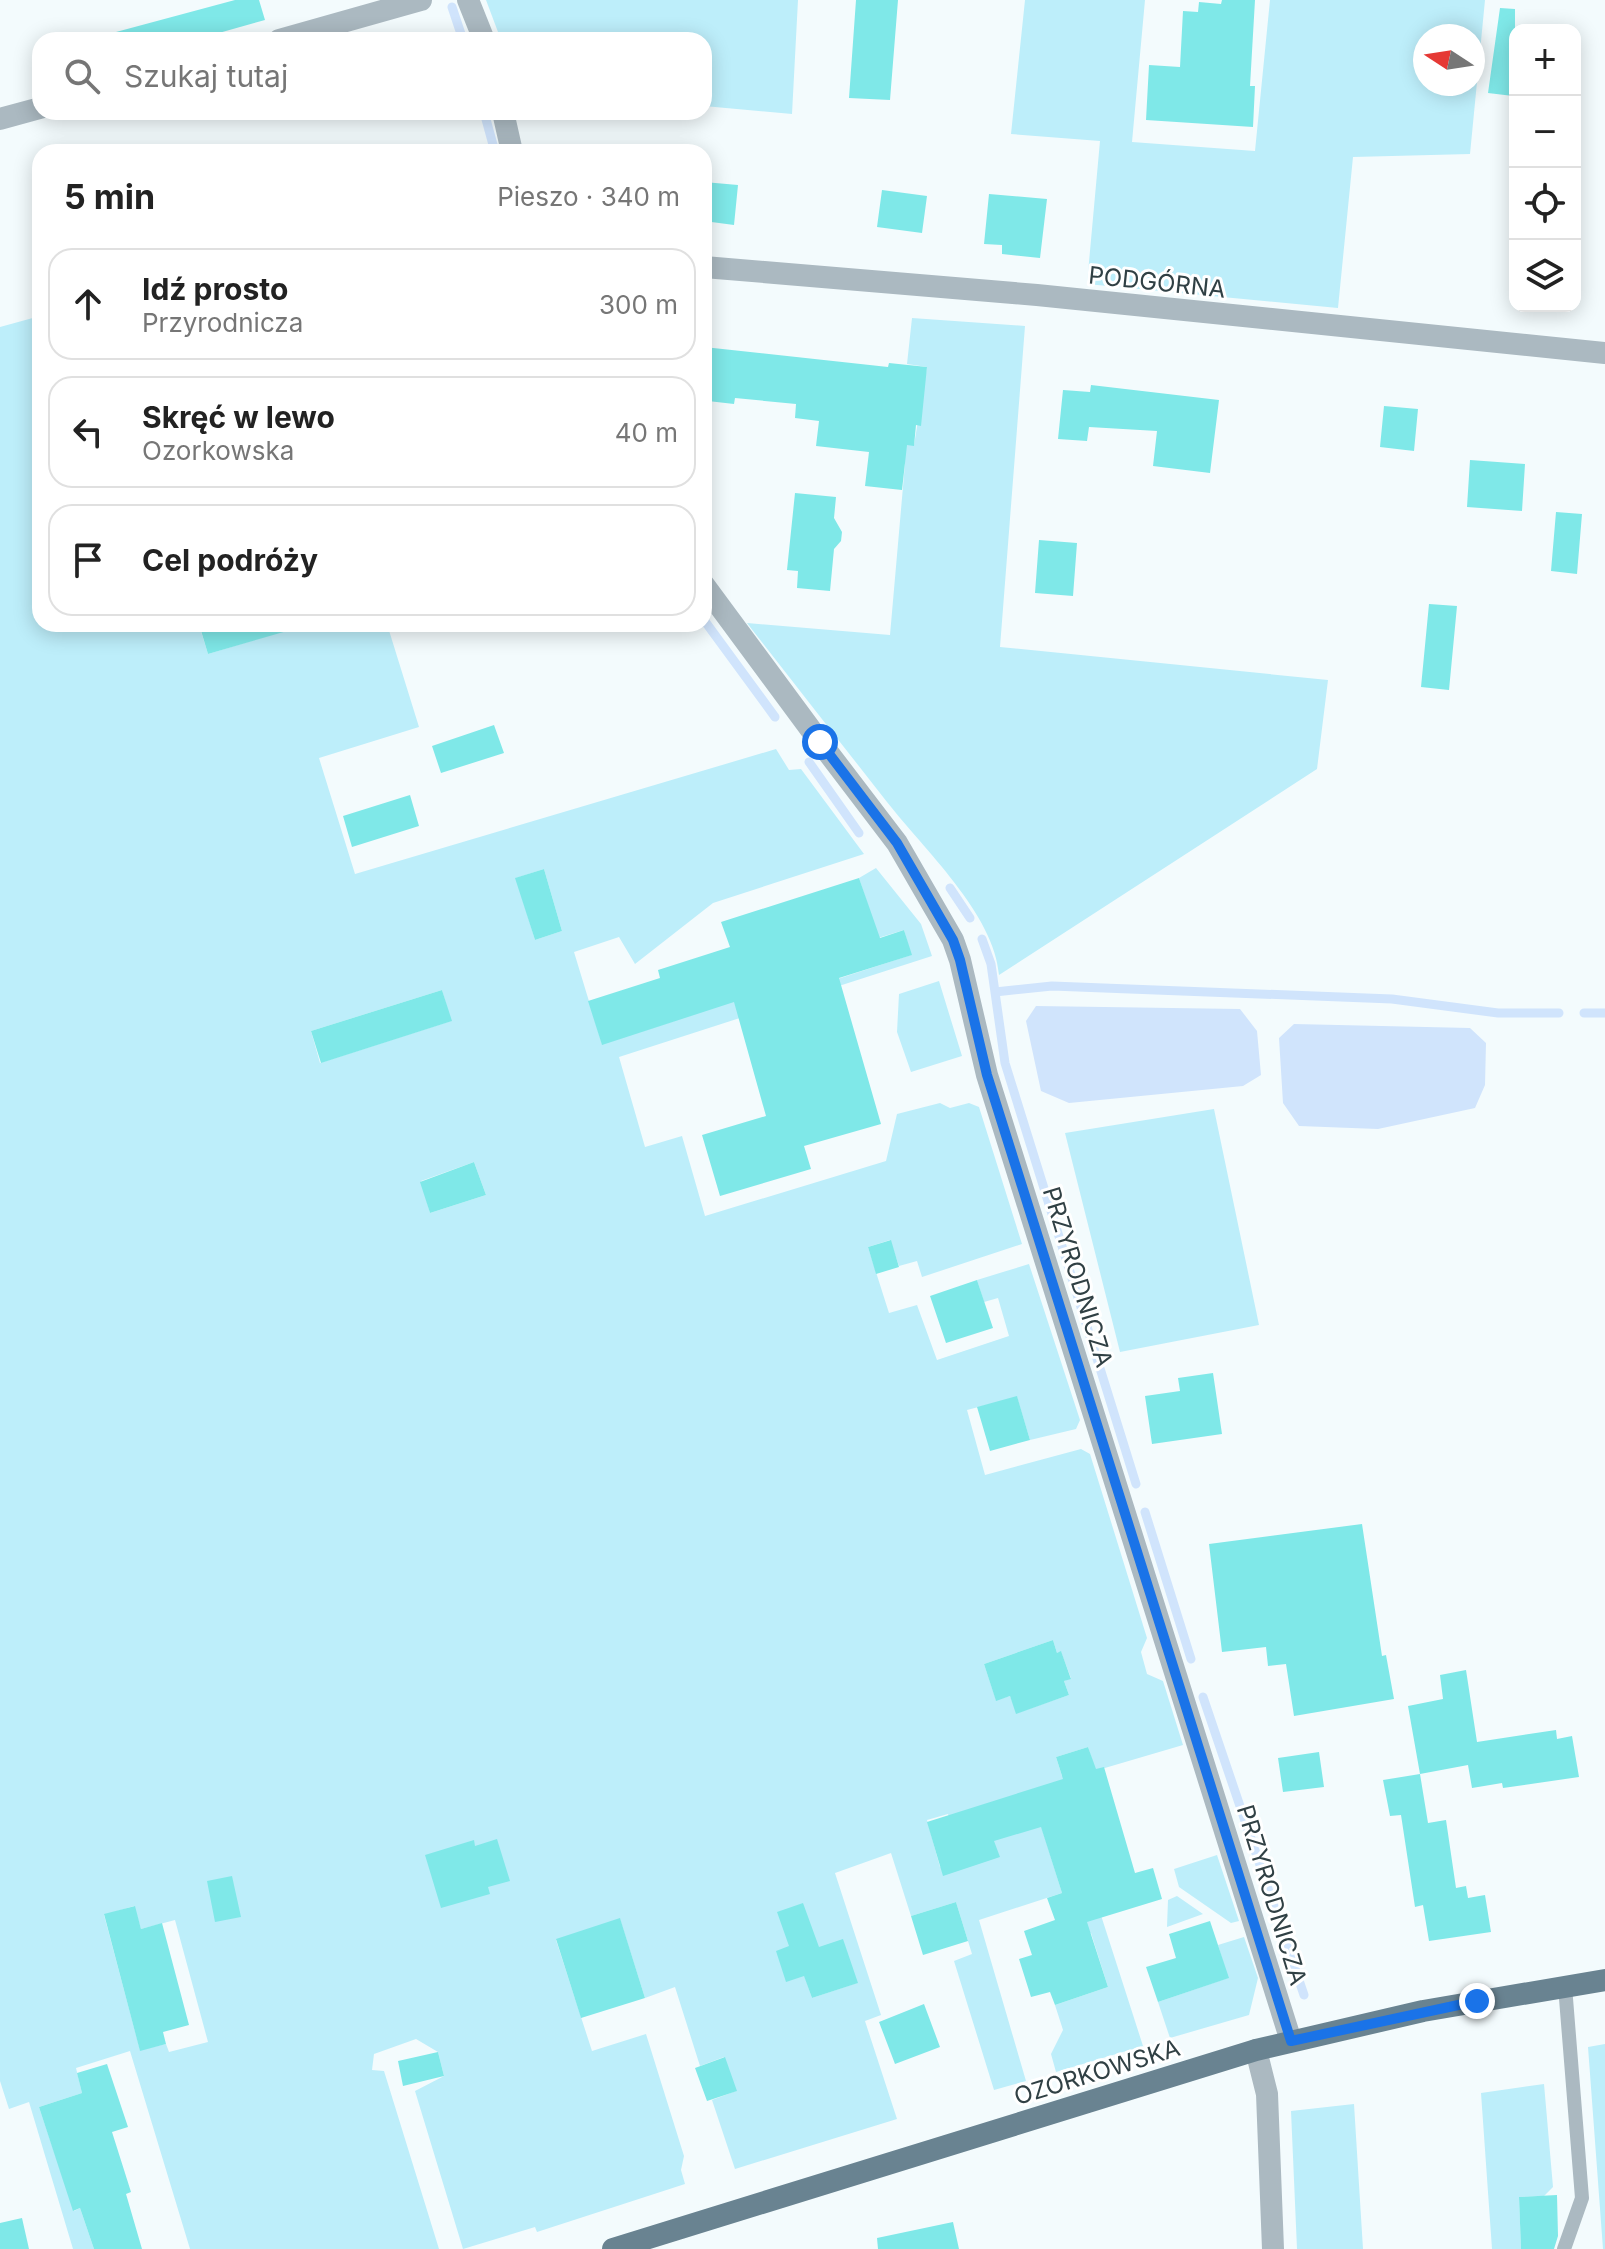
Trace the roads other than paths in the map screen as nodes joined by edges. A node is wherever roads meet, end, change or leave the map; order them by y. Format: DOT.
graph roads {
  1 [pos="421,0"];
  2 [pos="468,0"];
  3 [pos="307,32"];
  4 [pos="481,32"];
  5 [pos="32,110"];
  6 [pos="0,119"];
  7 [pos="505,120"];
  8 [pos="510,144"];
  9 [pos="712,268"];
  10 [pos="1605,353"];
  11 [pos="712,596"];
  12 [pos="1605,1980"];
  13 [pos="1565,1986"];
  14 [pos="1291,2041"];
  15 [pos="1256,2050"];
  16 [pos="613,2249"];
  17 [pos="1273,2249"];
  18 [pos="1564,2249"];
  1 -- 3 [label="street"];
  2 -- 4 [label="street"];
  5 -- 6 [label="street"];
  7 -- 8 [label="street"];
  9 -- 10 [label="street, PODGÓRNA"];
  11 -- 14 [label="street, PRZYRODNICZA"];
  12 -- 13 [label="main road, OZORKOWSKA"];
  13 -- 14 [label="main road, OZORKOWSKA"];
  13 -- 18 [label="lane"];
  14 -- 15 [label="main road, OZORKOWSKA"];
  15 -- 16 [label="main road, OZORKOWSKA"];
  15 -- 17 [label="street"];
}
